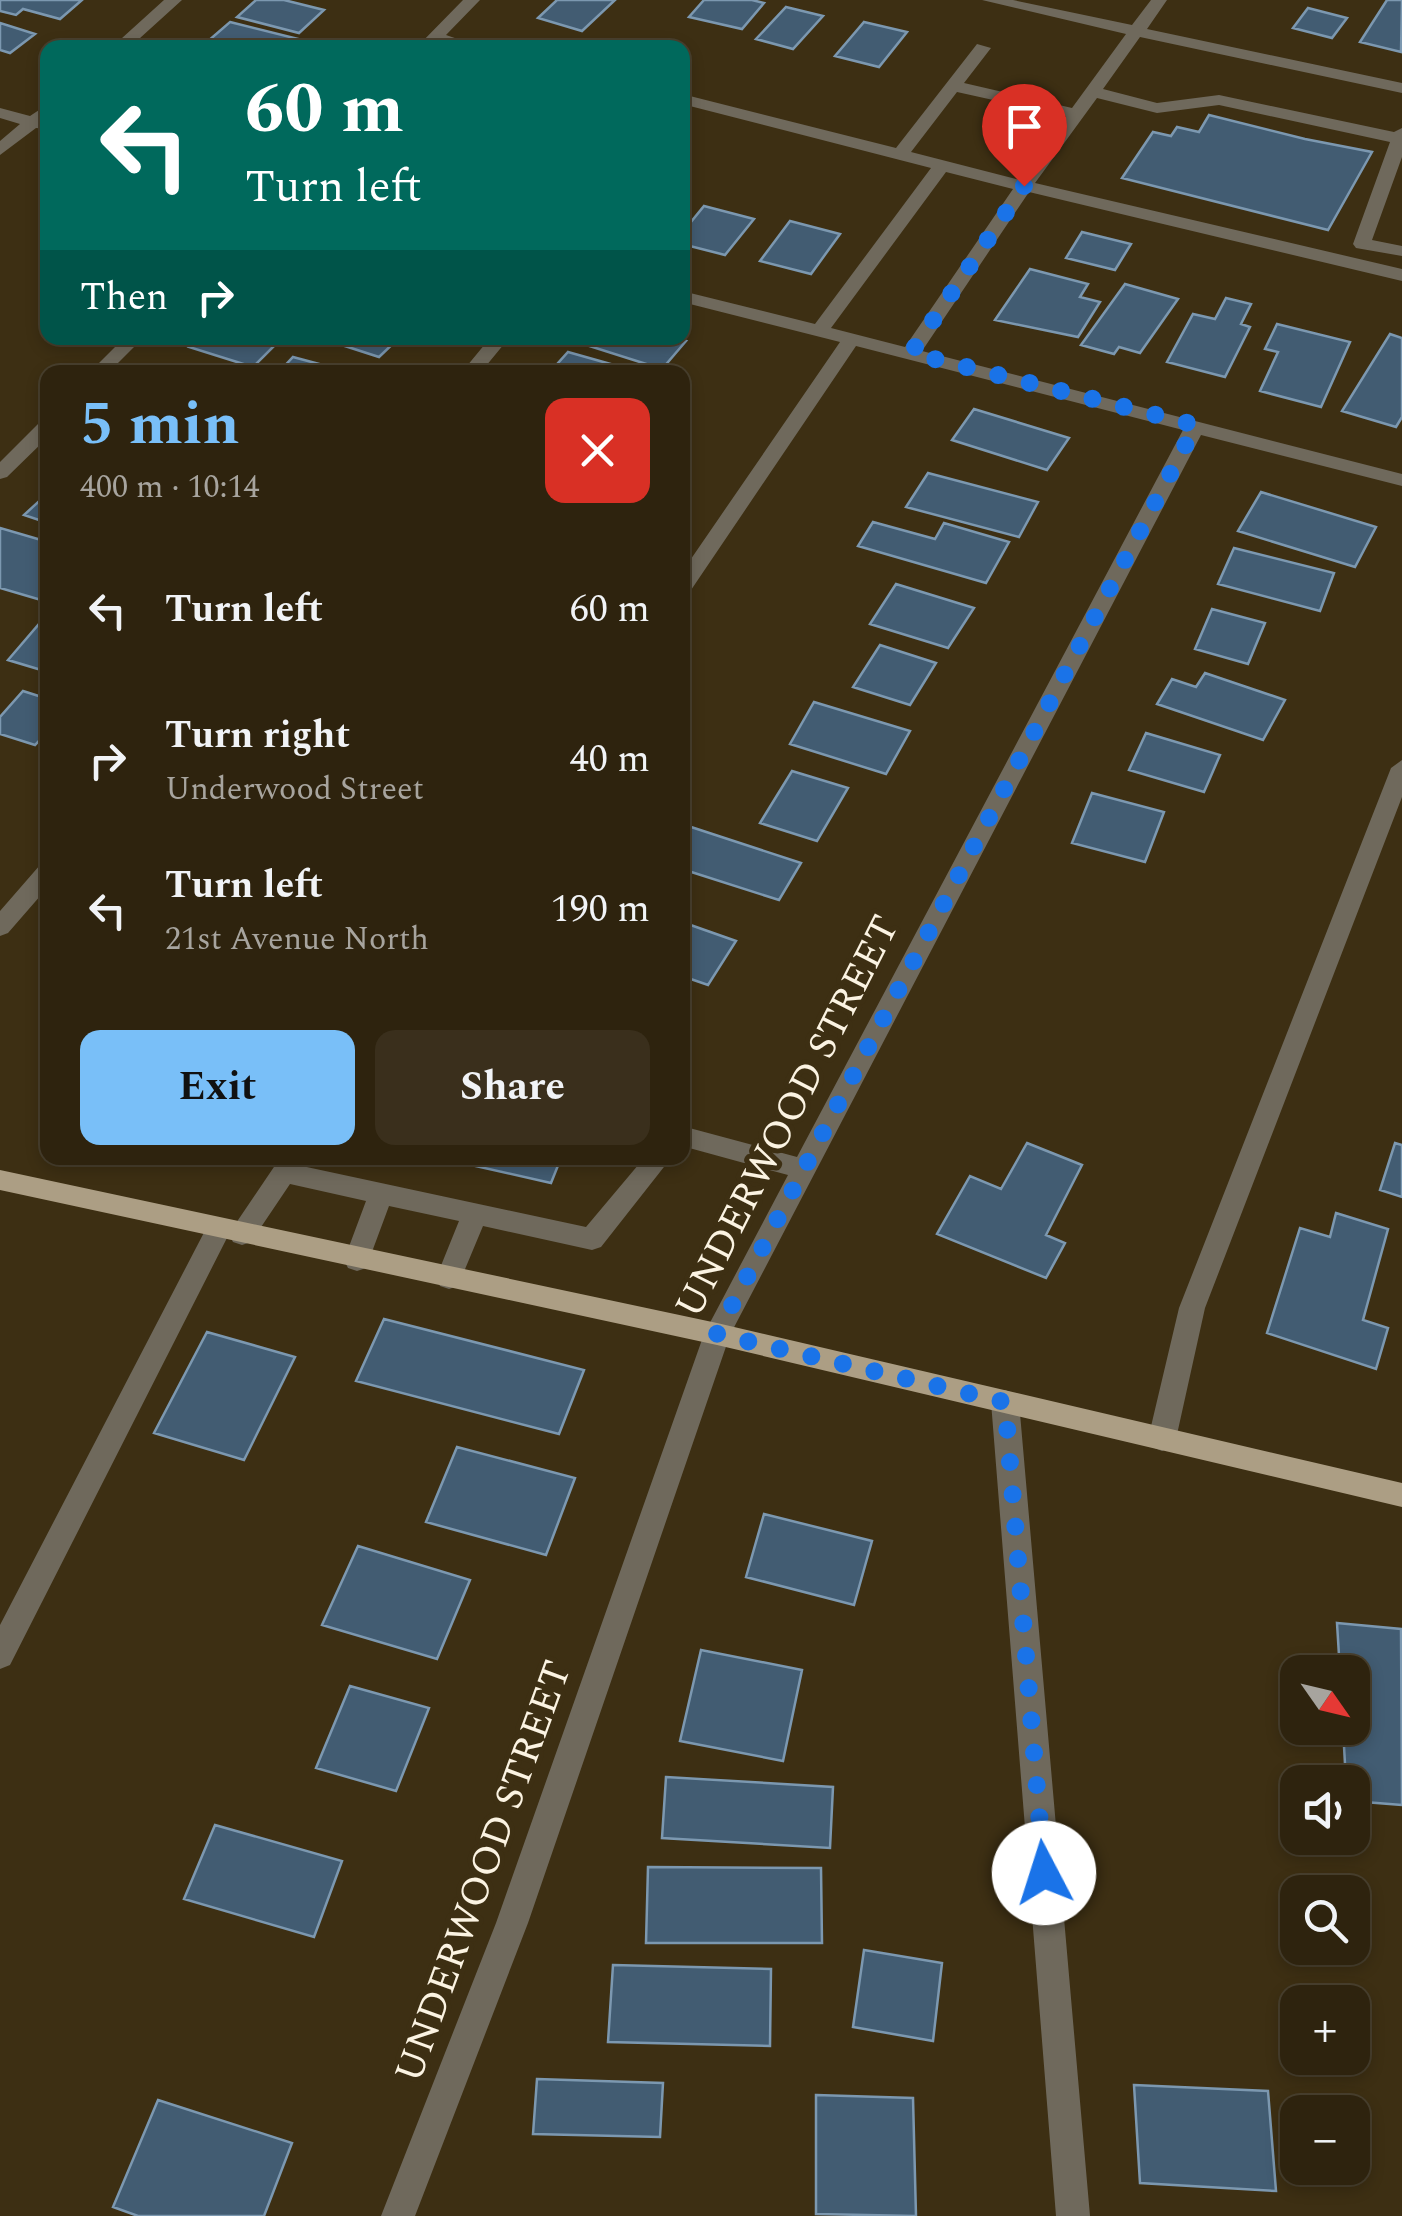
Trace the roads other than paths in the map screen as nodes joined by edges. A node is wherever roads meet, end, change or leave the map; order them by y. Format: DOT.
graph roads {
  1 [pos="174,0"];
  2 [pos="472,0"];
  3 [pos="990,0"];
  4 [pos="1159,0"];
  5 [pos="1138,32"];
  6 [pos="127,40"];
  7 [pos="432,40"];
  8 [pos="983,48"];
  9 [pos="954,86"];
  10 [pos="1402,88"];
  11 [pos="1094,92"];
  12 [pos="690,101"];
  13 [pos="0,113"];
  14 [pos="1078,114"];
  15 [pos="40,124"];
  16 [pos="1401,136"];
  17 [pos="0,150"];
  18 [pos="901,153"];
  19 [pos="943,164"];
  20 [pos="1024,186"];
  21 [pos="1402,252"];
  22 [pos="1402,274"];
  23 [pos="690,298"];
  24 [pos="820,331"];
  25 [pos="852,339"];
  26 [pos="127,345"];
  27 [pos="494,345"];
  28 [pos="911,353"];
  29 [pos="106,365"];
  30 [pos="477,365"];
  31 [pos="1196,425"];
  32 [pos="40,433"];
  33 [pos="0,473"];
  34 [pos="1402,480"];
  35 [pos="690,576"];
  36 [pos="1402,768"];
  37 [pos="40,880"];
  38 [pos="0,927"];
  39 [pos="690,1138"];
  40 [pos="289,1165"];
  41 [pos="652,1165"];
  42 [pos="804,1169"];
  43 [pos="0,1180"];
  44 [pos="381,1194"];
  45 [pos="475,1213"];
  46 [pos="231,1231"];
  47 [pos="358,1260"];
  48 [pos="449,1278"];
  49 [pos="717,1334"];
  50 [pos="1005,1402"];
  51 [pos="1162,1439"];
  52 [pos="1402,1495"];
  53 [pos="0,1655"];
  54 [pos="398,2216"];
  55 [pos="1073,2216"];
  1 -- 6 [label="street"];
  2 -- 7 [label="street"];
  3 -- 5 [label="street"];
  4 -- 5 [label="street"];
  5 -- 10 [label="street"];
  5 -- 11 [label="street"];
  8 -- 9 [label="street"];
  9 -- 14 [label="street"];
  9 -- 18 [label="street"];
  11 -- 14 [label="street"];
  11 -- 16 [label="street"];
  12 -- 18 [label="street"];
  13 -- 15 [label="street"];
  14 -- 20 [label="street"];
  15 -- 17 [label="street"];
  16 -- 21 [label="street"];
  18 -- 19 [label="street"];
  19 -- 20 [label="street"];
  19 -- 24 [label="street"];
  20 -- 22 [label="street"];
  20 -- 28 [label="street"];
  23 -- 24 [label="street"];
  24 -- 25 [label="street"];
  25 -- 28 [label="street"];
  25 -- 35 [label="street"];
  26 -- 29 [label="street"];
  27 -- 30 [label="street"];
  28 -- 31 [label="street"];
  31 -- 34 [label="street"];
  31 -- 42 [label="street, UNDERWOOD STREET"];
  32 -- 33 [label="street"];
  36 -- 51 [label="street"];
  37 -- 38 [label="street"];
  39 -- 42 [label="street"];
  40 -- 44 [label="street"];
  40 -- 46 [label="street"];
  41 -- 45 [label="street"];
  42 -- 49 [label="street, UNDERWOOD STREET"];
  43 -- 46 [label="main road"];
  44 -- 45 [label="street"];
  44 -- 47 [label="street"];
  45 -- 48 [label="street"];
  46 -- 47 [label="main road"];
  46 -- 53 [label="street"];
  47 -- 48 [label="main road"];
  48 -- 49 [label="main road"];
  49 -- 50 [label="main road"];
  49 -- 54 [label="street, UNDERWOOD STREET"];
  50 -- 51 [label="main road"];
  50 -- 55 [label="street"];
  51 -- 52 [label="main road"];
}
